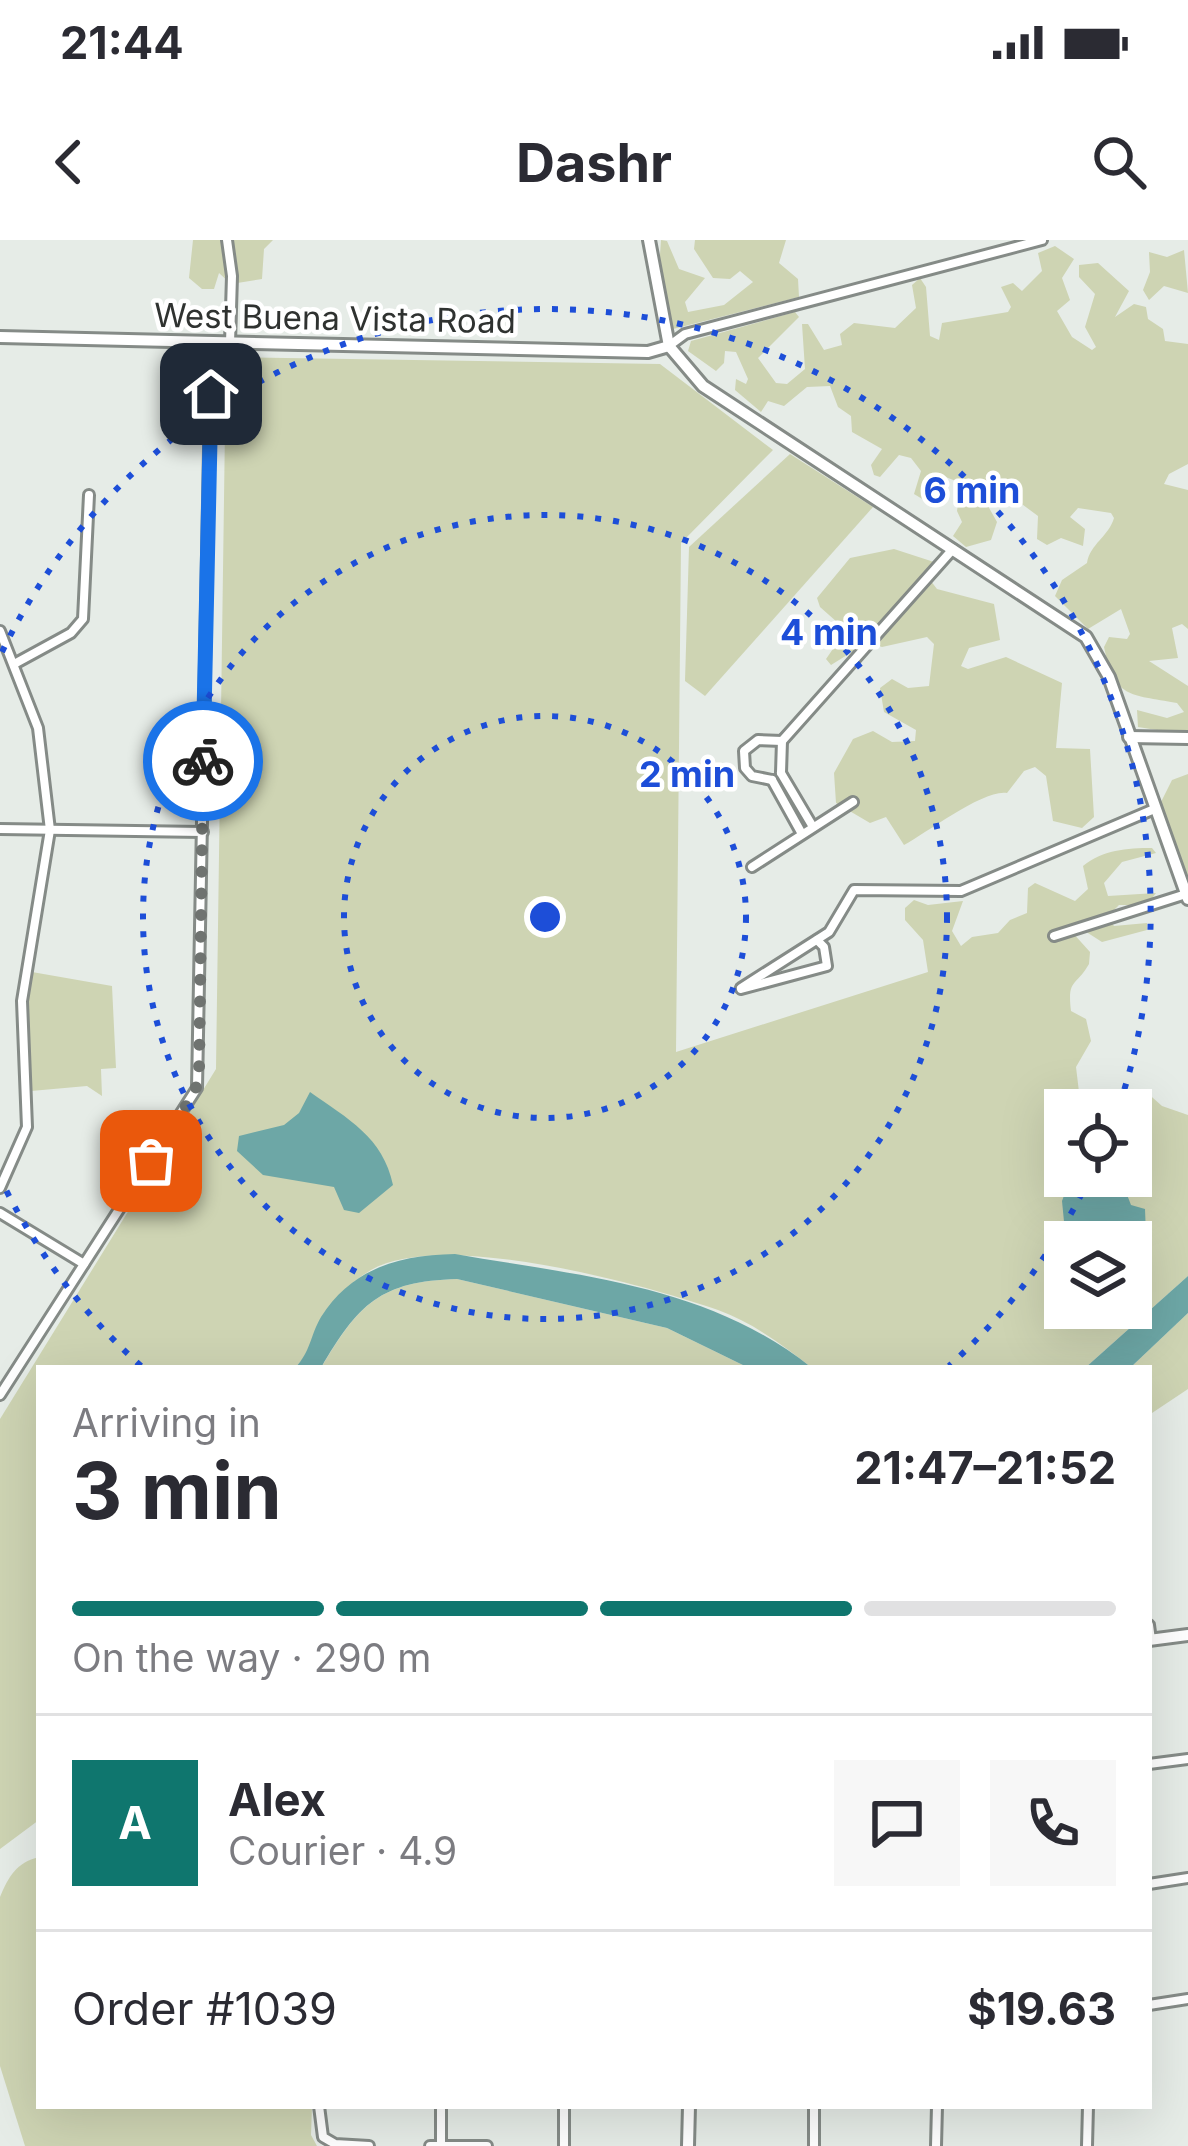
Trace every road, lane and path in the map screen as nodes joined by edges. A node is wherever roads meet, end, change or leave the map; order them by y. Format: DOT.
graph roads {
  1 [pos="226,240"];
  2 [pos="649,240"];
  3 [pos="1042,240"];
  4 [pos="0,337"];
  5 [pos="211,343"];
  6 [pos="230,343"];
  7 [pos="669,346"];
  8 [pos="88,495"];
  9 [pos="954,548"];
  10 [pos="0,631"];
  11 [pos="16,663"];
  12 [pos="1129,737"];
  13 [pos="1188,738"];
  14 [pos="782,741"];
  15 [pos="776,777"];
  16 [pos="853,802"];
  17 [pos="1152,810"];
  18 [pos="813,827"];
  19 [pos="0,829"];
  20 [pos="50,830"];
  21 [pos="203,832"];
  22 [pos="802,834"];
  23 [pos="752,867"];
  24 [pos="1187,896"];
  25 [pos="1054,936"];
  26 [pos="818,940"];
  27 [pos="0,1188"];
  28 [pos="0,1213"];
  29 [pos="85,1264"];
  30 [pos="0,1395"];
  31 [pos="1188,1635"];
  32 [pos="1152,1640"];
  33 [pos="1188,1759"];
  34 [pos="1152,1764"];
  35 [pos="1188,1878"];
  36 [pos="1152,1884"];
  37 [pos="1188,1999"];
  38 [pos="1152,2005"];
  39 [pos="319,2109"];
  40 [pos="441,2109"];
  41 [pos="564,2109"];
  42 [pos="688,2109"];
  43 [pos="814,2109"];
  44 [pos="938,2109"];
  45 [pos="1088,2109"];
  46 [pos="369,2146"];
  47 [pos="430,2146"];
  48 [pos="441,2146"];
  49 [pos="487,2146"];
  50 [pos="564,2146"];
  51 [pos="688,2146"];
  52 [pos="814,2146"];
  53 [pos="937,2146"];
  54 [pos="1087,2146"];
  1 -- 6 [label="street"];
  2 -- 7 [label="main road"];
  3 -- 7 [label="street"];
  4 -- 5 [label="main road, West Buena Vista Road"];
  5 -- 6 [label="main road, West Buena Vista Road"];
  5 -- 21 [label="street"];
  6 -- 7 [label="main road, West Buena Vista Road"];
  7 -- 9 [label="main road"];
  8 -- 11 [label="street"];
  9 -- 12 [label="main road"];
  9 -- 14 [label="street"];
  10 -- 11 [label="street"];
  11 -- 20 [label="street"];
  12 -- 13 [label="main road"];
  12 -- 17 [label="main road"];
  14 -- 15 [label="street"];
  14 -- 15 [label="street"];
  15 -- 18 [label="street"];
  15 -- 22 [label="street"];
  16 -- 18 [label="street"];
  17 -- 24 [label="main road"];
  17 -- 26 [label="street"];
  18 -- 22 [label="street"];
  19 -- 20 [label="street"];
  20 -- 21 [label="street"];
  20 -- 27 [label="street"];
  21 -- 29 [label="street"];
  22 -- 23 [label="street"];
  24 -- 25 [label="street"];
  26 -- 26 [label="street"];
  28 -- 29 [label="street"];
  29 -- 30 [label="street"];
  31 -- 32 [label="main road"];
  33 -- 34 [label="street"];
  35 -- 36 [label="street"];
  37 -- 38 [label="street"];
  39 -- 46 [label="street"];
  40 -- 48 [label="street"];
  41 -- 50 [label="street"];
  42 -- 51 [label="main road"];
  43 -- 52 [label="street"];
  44 -- 53 [label="street"];
  45 -- 54 [label="street"];
  47 -- 48 [label="street"];
  48 -- 49 [label="street"];
}
